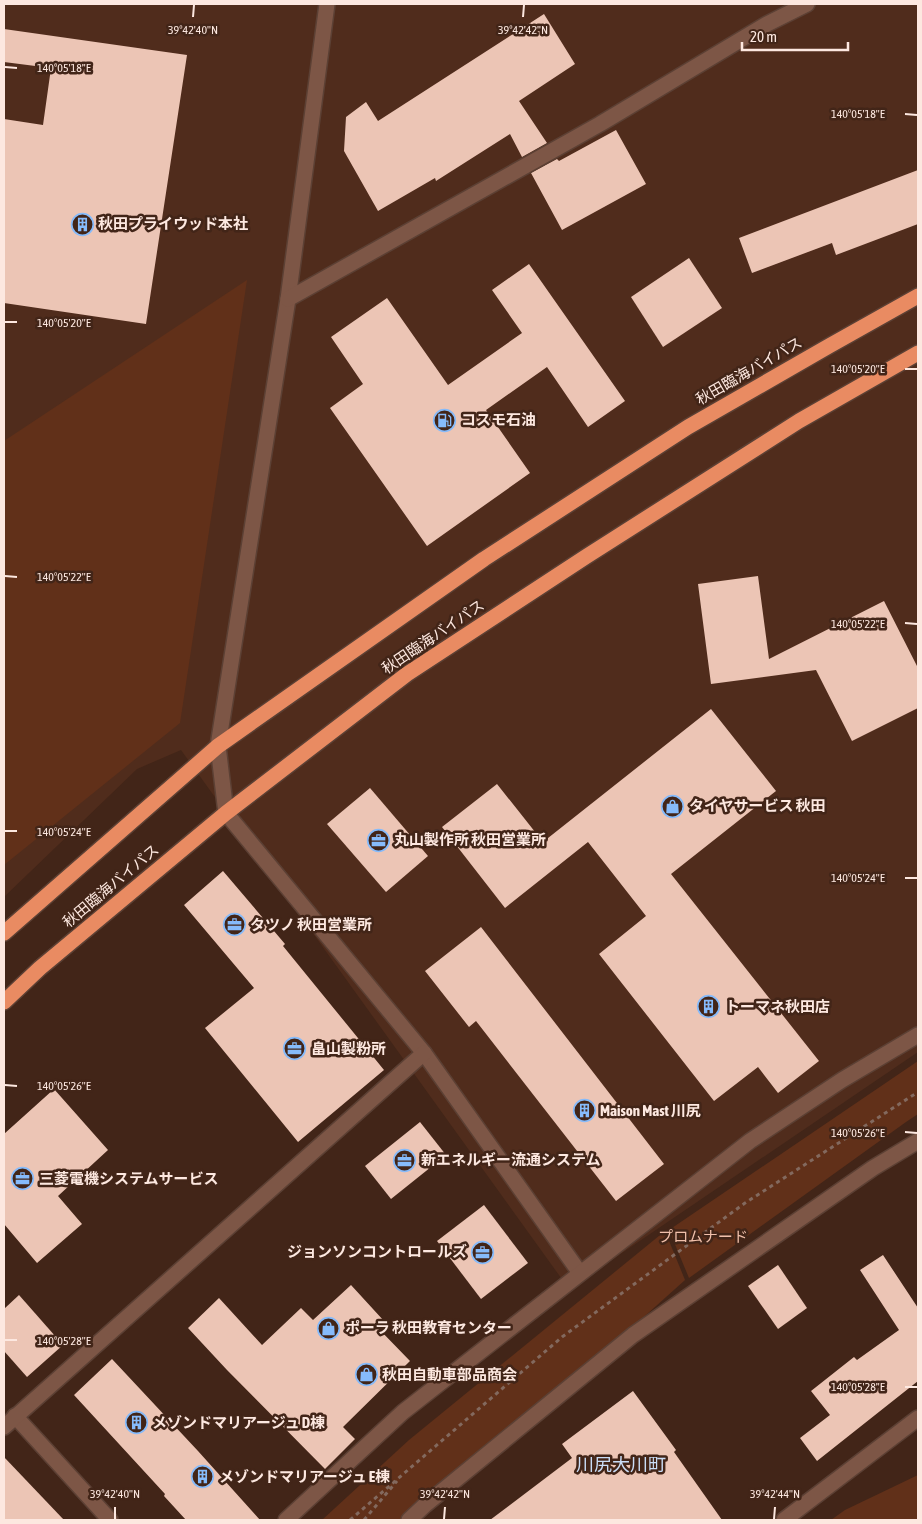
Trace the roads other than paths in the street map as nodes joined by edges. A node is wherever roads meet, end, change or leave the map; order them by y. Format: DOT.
graph roads {
  1 [pos="327,4"];
  2 [pos="806,4"];
  3 [pos="918,296"];
  4 [pos="288,299"];
  5 [pos="918,354"];
  6 [pos="218,746"];
  7 [pos="226,813"];
  8 [pos="4,933"];
  9 [pos="4,1002"];
  10 [pos="918,1035"];
  11 [pos="424,1053"];
  12 [pos="918,1141"];
  13 [pos="580,1273"];
  14 [pos="15,1416"];
  15 [pos="918,1418"];
  16 [pos="4,1427"];
  17 [pos="110,1520"];
  18 [pos="286,1520"];
  19 [pos="409,1520"];
  20 [pos="784,1520"];
  1 -- 4 [label="street"];
  2 -- 4 [label="street"];
  3 -- 6 [label="highway, 秋田臨海バイパス"];
  4 -- 6 [label="street"];
  5 -- 7 [label="highway, 秋田臨海バイパス"];
  6 -- 7 [label="street"];
  6 -- 8 [label="highway, 秋田臨海バイパス"];
  7 -- 9 [label="highway, 秋田臨海バイパス"];
  7 -- 11 [label="street"];
  10 -- 13 [label="street"];
  11 -- 13 [label="street"];
  11 -- 14 [label="street"];
  12 -- 19 [label="street"];
  13 -- 18 [label="street"];
  14 -- 16 [label="street"];
  14 -- 17 [label="street"];
  15 -- 20 [label="street"];
}
